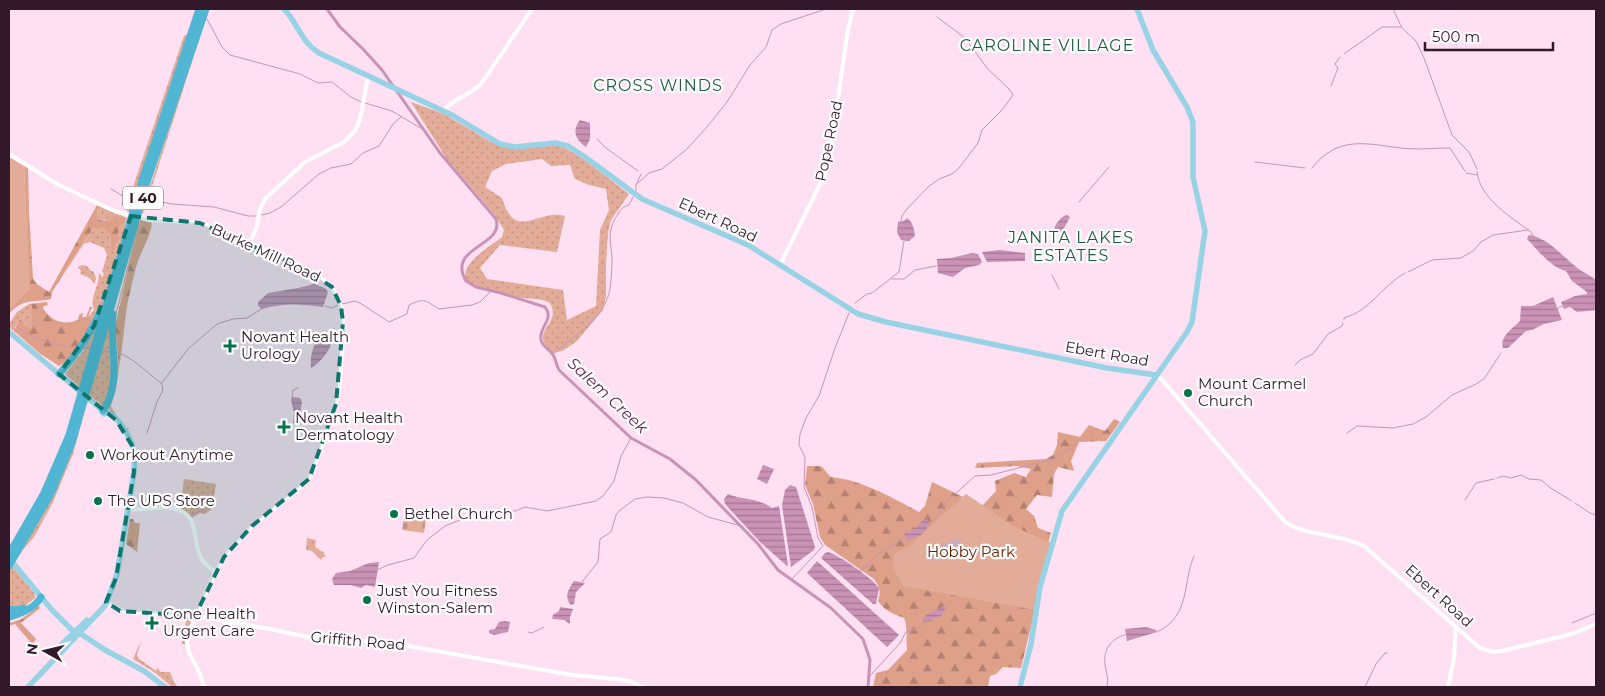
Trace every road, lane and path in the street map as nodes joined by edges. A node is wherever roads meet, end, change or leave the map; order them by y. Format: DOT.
graph roads {
  1 [pos="199,9"];
  2 [pos="206,9"];
  3 [pos="284,9"];
  4 [pos="532,9"];
  5 [pos="853,9"];
  6 [pos="1137,9"];
  7 [pos="368,76"];
  8 [pos="443,111"];
  9 [pos="9,154"];
  10 [pos="250,243"];
  11 [pos="780,265"];
  12 [pos="117,267"];
  13 [pos="119,282"];
  14 [pos="9,332"];
  15 [pos="59,374"];
  16 [pos="1156,375"];
  17 [pos="83,395"];
  18 [pos="103,411"];
  19 [pos="128,508"];
  20 [pos="9,554"];
  21 [pos="9,558"];
  22 [pos="12,566"];
  23 [pos="215,572"];
  24 [pos="41,597"];
  25 [pos="106,602"];
  26 [pos="9,609"];
  27 [pos="195,616"];
  28 [pos="9,617"];
  29 [pos="1596,624"];
  30 [pos="1456,628"];
  31 [pos="76,633"];
  32 [pos="188,638"];
  33 [pos="190,654"];
  34 [pos="23,687"];
  35 [pos="28,687"];
  36 [pos="165,687"];
  37 [pos="204,687"];
  38 [pos="642,687"];
  39 [pos="1020,687"];
  40 [pos="1448,687"];
  1 -- 12 [label="highway, I 40"];
  2 -- 13 [label="highway, I 40"];
  3 -- 7 [label="main road"];
  4 -- 8 [label="street"];
  5 -- 11 [label="street, Pope Road"];
  6 -- 16 [label="main road"];
  7 -- 8 [label="main road, Ebert Road"];
  7 -- 10 [label="street"];
  8 -- 11 [label="main road, Ebert Road"];
  9 -- 10 [label="street, Burke Mill Road"];
  10 -- 23 [label="street, Burke Mill Road"];
  11 -- 16 [label="main road, Ebert Road"];
  12 -- 15 [label="highway"];
  12 -- 17 [label="highway, I 40"];
  13 -- 17 [label="highway, I 40"];
  13 -- 18 [label="highway"];
  14 -- 15 [label="main road"];
  15 -- 17 [label="main road"];
  16 -- 30 [label="street, Ebert Road"];
  16 -- 39 [label="main road"];
  17 -- 18 [label="main road"];
  17 -- 20 [label="highway, I 40"];
  17 -- 22 [label="highway, I 40"];
  18 -- 19 [label="main road"];
  19 -- 23 [label="street"];
  19 -- 25 [label="main road"];
  21 -- 22 [label="main road"];
  22 -- 24 [label="main road"];
  23 -- 27 [label="street, Burke Mill Road"];
  24 -- 26 [label="highway"];
  24 -- 28 [label="highway"];
  24 -- 31 [label="main road"];
  25 -- 27 [label="street, Griffith Road"];
  25 -- 31 [label="main road"];
  27 -- 32 [label="street, Burke Mill Road"];
  27 -- 38 [label="street, Griffith Road"];
  29 -- 30 [label="street, Ebert Road"];
  30 -- 40 [label="street"];
  31 -- 34 [label="main road"];
  31 -- 35 [label="main road"];
  31 -- 36 [label="main road"];
  32 -- 33 [label="street, Burke Mill Road"];
  32 -- 33 [label="street, Burke Mill Road"];
  33 -- 37 [label="street, Burke Mill Road"];
}
